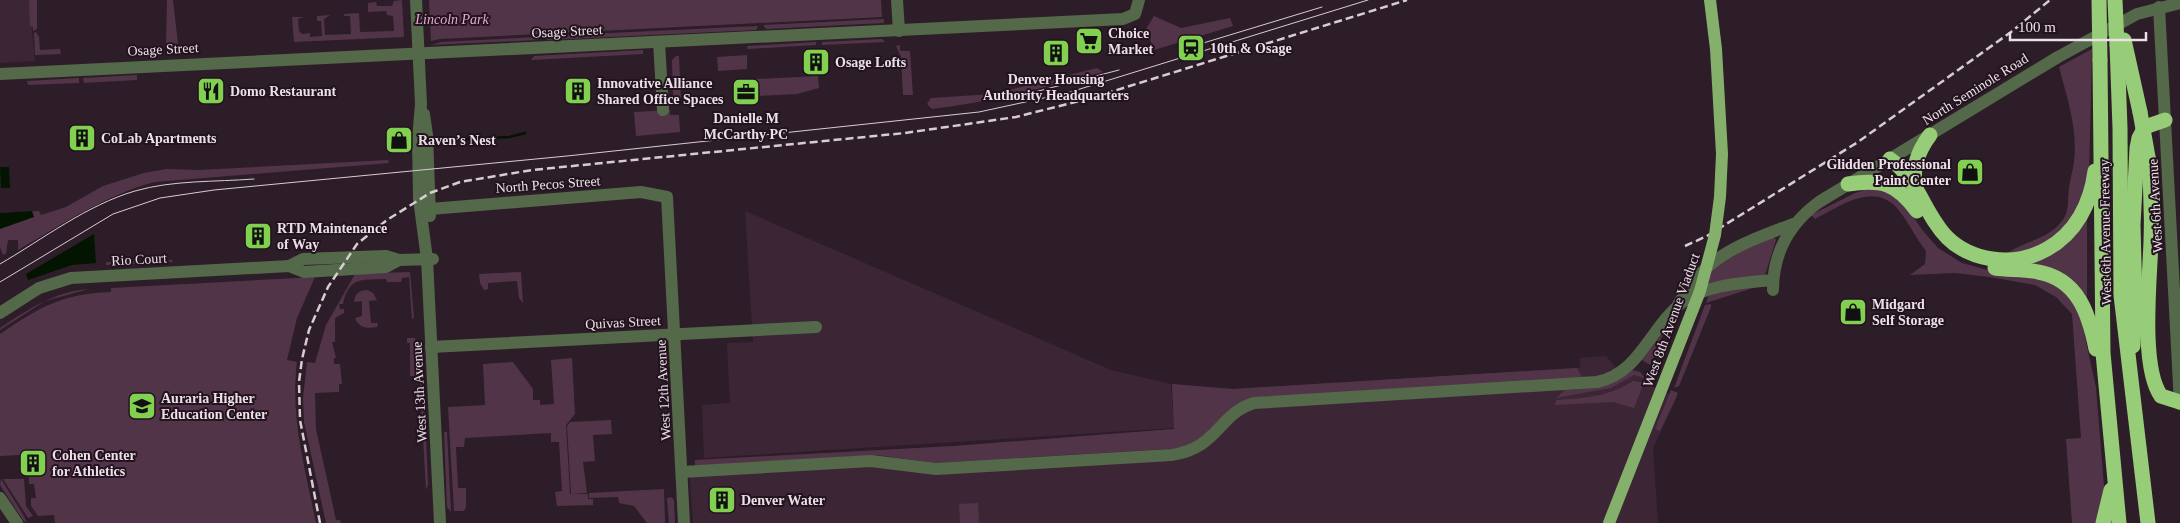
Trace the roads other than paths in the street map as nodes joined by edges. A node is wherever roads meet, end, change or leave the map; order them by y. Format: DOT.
graph roads {
  1 [pos="416,0"];
  2 [pos="897,0"];
  3 [pos="1139,0"];
  4 [pos="1710,0"];
  5 [pos="2099,0"];
  6 [pos="2116,0"];
  7 [pos="2180,3"];
  8 [pos="2159,7"];
  9 [pos="899,30"];
  10 [pos="660,42"];
  11 [pos="2120,42"];
  12 [pos="418,53"];
  13 [pos="0,74"];
  14 [pos="421,104"];
  15 [pos="663,110"];
  16 [pos="2101,112"];
  17 [pos="2165,120"];
  18 [pos="1930,135"];
  19 [pos="1890,159"];
  20 [pos="2175,180"];
  21 [pos="1848,184"];
  22 [pos="1918,195"];
  23 [pos="668,196"];
  24 [pos="430,209"];
  25 [pos="1918,213"];
  26 [pos="2176,222"];
  27 [pos="1793,224"];
  28 [pos="431,259"];
  29 [pos="1677,307"];
  30 [pos="0,313"];
  31 [pos="816,327"];
  32 [pos="675,334"];
  33 [pos="431,348"];
  34 [pos="2133,392"];
  35 [pos="2106,399"];
  36 [pos="2180,403"];
  37 [pos="682,472"];
  38 [pos="2114,479"];
  39 [pos="0,498"];
  40 [pos="17,523"];
  41 [pos="440,523"];
  42 [pos="684,523"];
  43 [pos="1609,523"];
  44 [pos="2103,523"];
  45 [pos="2118,523"];
  46 [pos="2148,523"];
  1 -- 12 [label="street, West 13th Avenue"];
  2 -- 9 [label="street"];
  3 -- 9 [label="street, Osage Street"];
  4 -- 43 [label="main road, West 8th Avenue Viaduct, bridge"];
  5 -- 16 [label="highway, West 6th Avenue Freeway, bridge"];
  6 -- 11 [label="highway, West 6th Avenue Freeway, bridge"];
  7 -- 8 [label="street, North Seminole Road"];
  8 -- 17 [label="street, West 6th Avenue"];
  8 -- 18 [label="street, North Seminole Road"];
  9 -- 10 [label="street, Osage Street"];
  10 -- 12 [label="street, Osage Street"];
  10 -- 15 [label="street"];
  11 -- 34 [label="highway, West 6th Avenue Freeway"];
  11 -- 36 [label="highway, bridge"];
  12 -- 13 [label="street, Osage Street"];
  12 -- 14 [label="street, West 13th Avenue"];
  14 -- 24 [label="street, West 13th Avenue"];
  14 -- 28 [label="street, West 13th Avenue"];
  16 -- 22 [label="highway"];
  16 -- 35 [label="highway, West 6th Avenue Freeway"];
  17 -- 20 [label="street, West 6th Avenue"];
  17 -- 34 [label="highway"];
  18 -- 19 [label="street, North Seminole Road"];
  18 -- 22 [label="highway"];
  19 -- 21 [label="street, North Seminole Road"];
  19 -- 22 [label="highway"];
  19 -- 25 [label="highway"];
  20 -- 26 [label="street, West 6th Avenue"];
  21 -- 25 [label="highway"];
  21 -- 27 [label="street, North Seminole Road"];
  23 -- 24 [label="street, North Pecos Street"];
  23 -- 32 [label="street, West 12th Avenue"];
  24 -- 28 [label="street, West 13th Avenue"];
  25 -- 35 [label="highway"];
  26 -- 36 [label="street, West 6th Avenue"];
  27 -- 29 [label="street"];
  27 -- 29 [label="street"];
  28 -- 30 [label="street, Rio Court"];
  28 -- 33 [label="street, West 13th Avenue"];
  29 -- 37 [label="street"];
  31 -- 32 [label="street, Quivas Street"];
  32 -- 33 [label="street, Quivas Street"];
  32 -- 37 [label="street, West 12th Avenue"];
  33 -- 41 [label="street, West 13th Avenue"];
  34 -- 46 [label="highway, West 6th Avenue Freeway"];
  35 -- 38 [label="highway, West 6th Avenue Freeway"];
  37 -- 42 [label="street, West 12th Avenue"];
  38 -- 44 [label="highway"];
  38 -- 45 [label="highway, West 6th Avenue Freeway"];
  39 -- 40 [label="street"];
}
